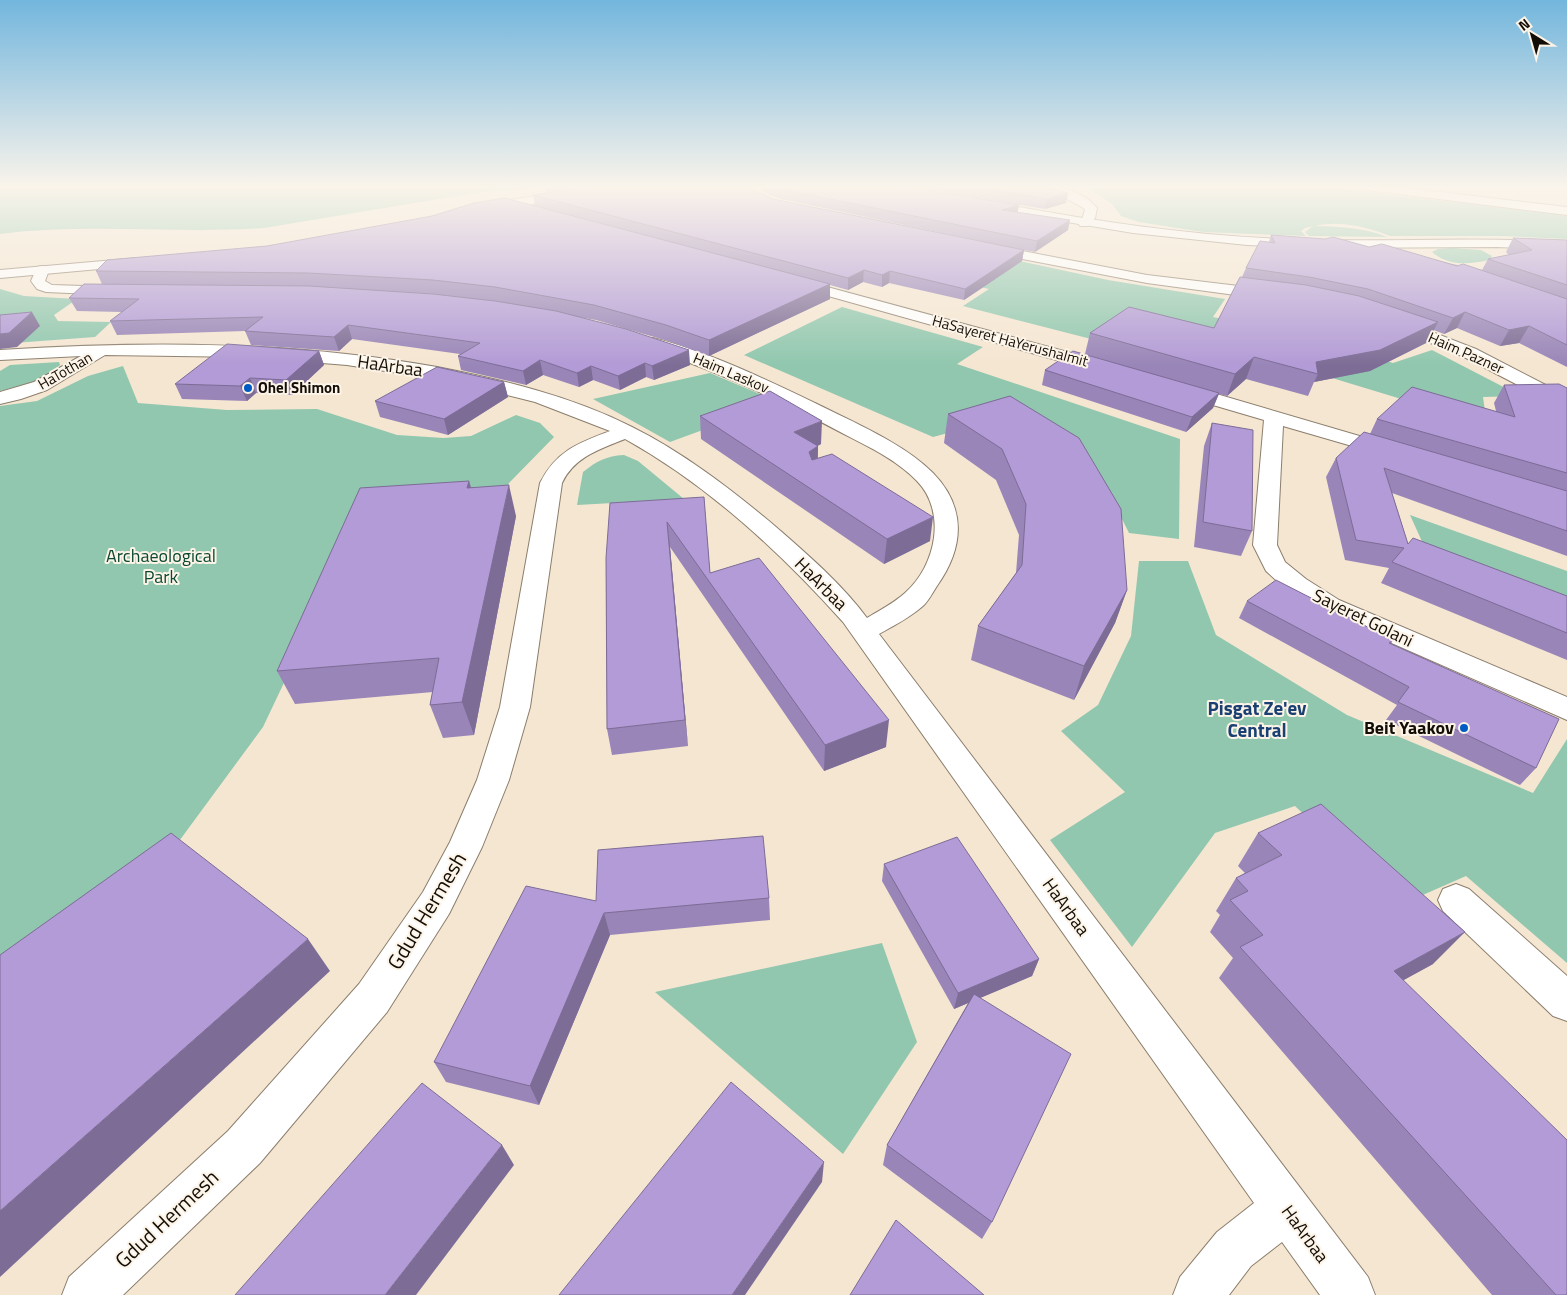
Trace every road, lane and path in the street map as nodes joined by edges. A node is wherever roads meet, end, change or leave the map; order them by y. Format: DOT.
graph roads {
  1 [pos="976,245"];
  2 [pos="1396,245"];
  3 [pos="1416,257"];
  4 [pos="148,262"];
  5 [pos="42,270"];
  6 [pos="0,274"];
  7 [pos="781,279"];
  8 [pos="128,292"];
  9 [pos="1288,297"];
  10 [pos="1383,319"];
  11 [pos="635,338"];
  12 [pos="101,350"];
  13 [pos="0,355"];
  14 [pos="1119,372"];
  15 [pos="1165,385"];
  16 [pos="0,398"];
  17 [pos="1567,403"];
  18 [pos="1274,417"];
  19 [pos="626,432"];
  20 [pos="1404,456"];
  21 [pos="864,631"];
  22 [pos="1567,709"];
  23 [pos="1456,900"];
  24 [pos="1567,1002"];
  25 [pos="1286,1208"];
  26 [pos="87,1295"];
  27 [pos="1198,1295"];
  28 [pos="1350,1295"];
  1 -- 9 [label="street"];
  2 -- 3 [label="street"];
  4 -- 5 [label="street"];
  5 -- 6 [label="street"];
  5 -- 8 [label="street"];
  7 -- 14 [label="street, HaSayeret HaYerushalmit"];
  10 -- 17 [label="street, Haim Pazner"];
  11 -- 21 [label="street, Haim Laskov"];
  12 -- 13 [label="street, HaArbaa"];
  12 -- 16 [label="street, HaTothan"];
  12 -- 19 [label="street, HaArbaa"];
  15 -- 18 [label="street"];
  18 -- 20 [label="street"];
  18 -- 22 [label="street, Sayeret Golani"];
  19 -- 21 [label="street, HaArbaa"];
  19 -- 26 [label="street, Gdud Hermesh"];
  21 -- 25 [label="street, HaArbaa"];
  23 -- 24 [label="street"];
  25 -- 27 [label="street"];
  25 -- 28 [label="street, HaArbaa"];
}
